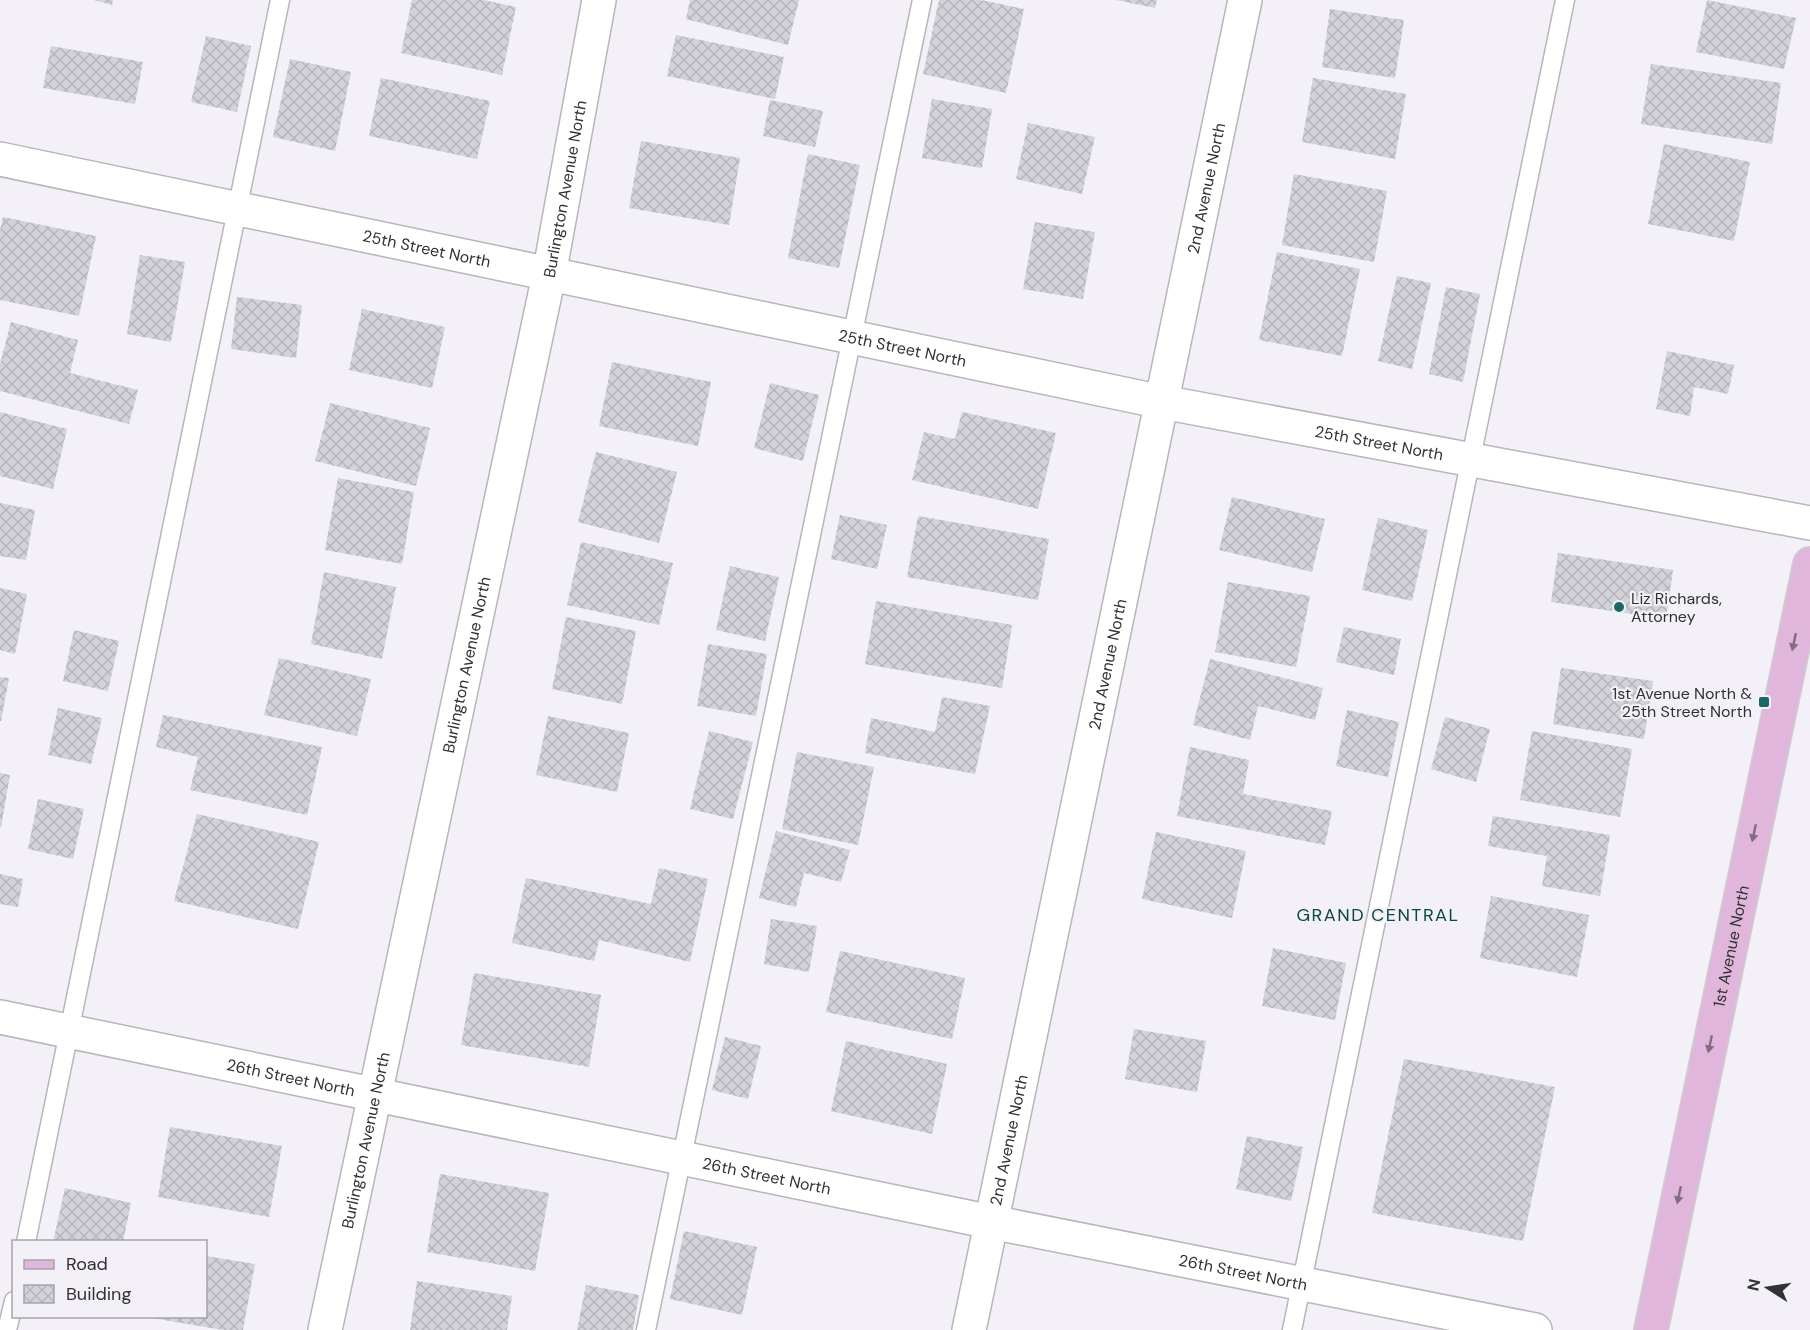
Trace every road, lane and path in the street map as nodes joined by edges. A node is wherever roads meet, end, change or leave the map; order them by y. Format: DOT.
graph roads {
  1 [pos="280,0"];
  2 [pos="599,0"];
  3 [pos="922,0"];
  4 [pos="1245,0"];
  5 [pos="1565,0"];
  6 [pos="0,159"];
  7 [pos="237,209"];
  8 [pos="549,275"];
  9 [pos="852,338"];
  10 [pos="1162,402"];
  11 [pos="1470,460"];
  12 [pos="1810,524"];
  13 [pos="1810,564"];
  14 [pos="0,1017"];
  15 [pos="69,1031"];
  16 [pos="374,1095"];
  17 [pos="681,1158"];
  18 [pos="991,1222"];
  19 [pos="26,1240"];
  20 [pos="1301,1284"];
  21 [pos="12,1311"];
  22 [pos="8,1330"];
  23 [pos="326,1330"];
  24 [pos="646,1330"];
  25 [pos="969,1330"];
  26 [pos="1292,1330"];
  27 [pos="1535,1330"];
  28 [pos="1651,1330"];
  1 -- 7 [label="lane"];
  2 -- 8 [label="street, Burlington Avenue North"];
  3 -- 9 [label="lane"];
  4 -- 10 [label="street, 2nd Avenue North"];
  5 -- 11 [label="lane"];
  6 -- 7 [label="street, 25th Street North"];
  7 -- 8 [label="street, 25th Street North"];
  7 -- 15 [label="lane"];
  8 -- 9 [label="street, 25th Street North"];
  8 -- 16 [label="street, Burlington Avenue North"];
  9 -- 10 [label="street, 25th Street North"];
  9 -- 17 [label="lane"];
  10 -- 11 [label="street, 25th Street North"];
  10 -- 18 [label="street, 2nd Avenue North"];
  11 -- 12 [label="street, 25th Street North"];
  11 -- 20 [label="lane"];
  13 -- 28 [label="main road, 1st Avenue North, one-way"];
  14 -- 15 [label="street, 26th Street North"];
  15 -- 16 [label="street, 26th Street North"];
  15 -- 19 [label="lane"];
  16 -- 17 [label="street, 26th Street North"];
  16 -- 23 [label="street, Burlington Avenue North"];
  17 -- 18 [label="street, 26th Street North"];
  17 -- 24 [label="lane"];
  18 -- 20 [label="street, 26th Street North"];
  18 -- 25 [label="street, 2nd Avenue North"];
  20 -- 26 [label="lane"];
  20 -- 27 [label="street, 26th Street North"];
  21 -- 22 [label="lane"];
}
